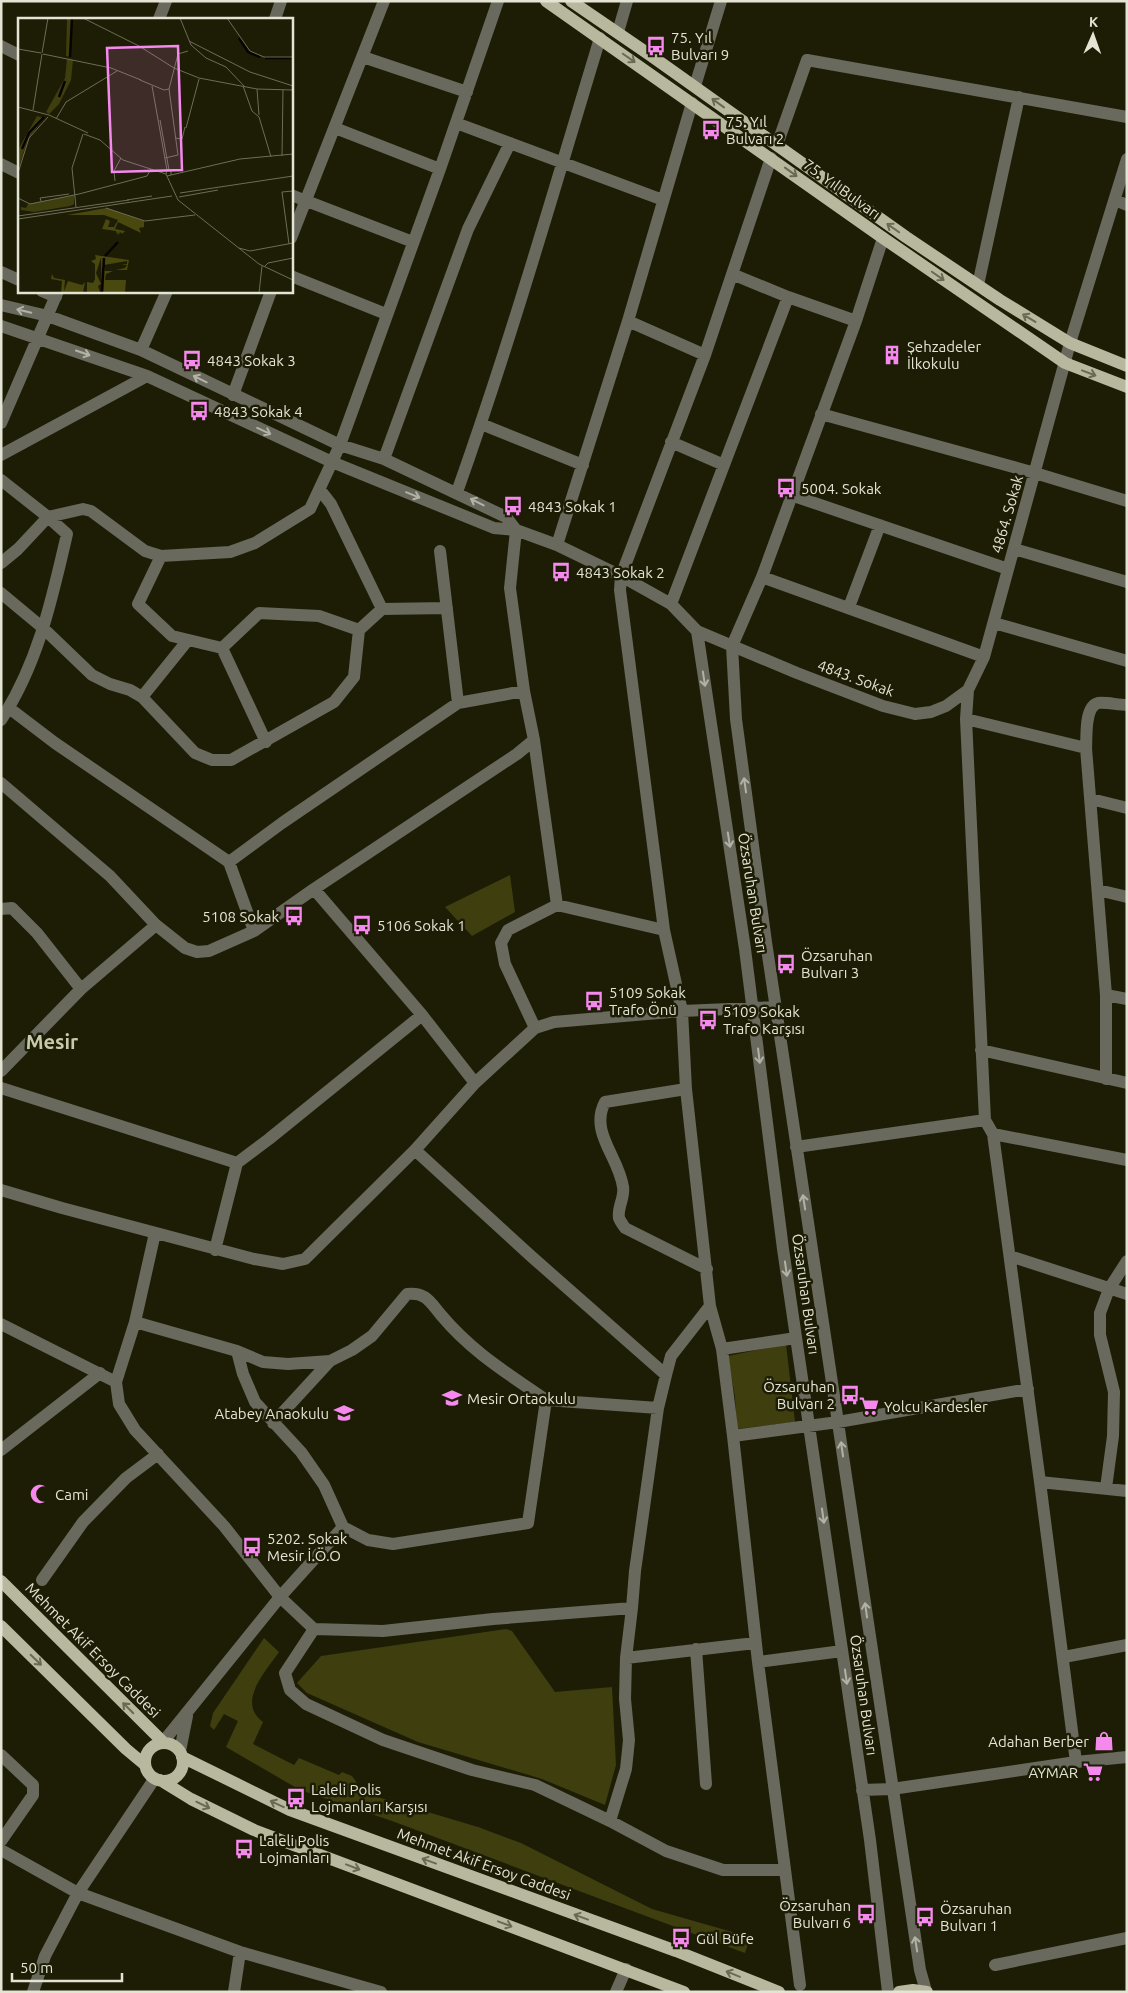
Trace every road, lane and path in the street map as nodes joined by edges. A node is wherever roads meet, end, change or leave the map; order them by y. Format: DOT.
graph roads {
  1 [pos="166,1"];
  2 [pos="281,1"];
  3 [pos="384,1"];
  4 [pos="498,1"];
  5 [pos="546,1"];
  6 [pos="571,1"];
  7 [pos="627,1"];
  8 [pos="721,1"];
  9 [pos="160,18"];
  10 [pos="275,18"];
  11 [pos="618,32"];
  12 [pos="600,38"];
  13 [pos="1,46"];
  14 [pos="18,54"];
  15 [pos="363,57"];
  16 [pos="694,86"];
  17 [pos="467,92"];
  18 [pos="1019,97"];
  19 [pos="692,103"];
  20 [pos="1126,112"];
  21 [pos="456,123"];
  22 [pos="335,128"];
  23 [pos="510,143"];
  24 [pos="777,146"];
  25 [pos="771,158"];
  26 [pos="1127,159"];
  27 [pos="1,164"];
  28 [pos="562,164"];
  29 [pos="440,169"];
  30 [pos="18,172"];
  31 [pos="292,195"];
  32 [pos="663,200"];
  33 [pos="306,201"];
  34 [pos="1121,203"];
  35 [pos="292,236"];
  36 [pos="884,238"];
  37 [pos="413,242"];
  38 [pos="1,272"];
  39 [pos="732,274"];
  40 [pos="292,276"];
  41 [pos="18,280"];
  42 [pos="978,286"];
  43 [pos="167,292"];
  44 [pos="271,292"];
  45 [pos="57,294"];
  46 [pos="788,297"];
  47 [pos="1,305"];
  48 [pos="386,314"];
  49 [pos="48,316"];
  50 [pos="628,321"];
  51 [pos="856,321"];
  52 [pos="1,326"];
  53 [pos="37,337"];
  54 [pos="1070,343"];
  55 [pos="141,350"];
  56 [pos="705,355"];
  57 [pos="1065,363"];
  58 [pos="1127,366"];
  59 [pos="148,376"];
  60 [pos="1127,387"];
  61 [pos="233,395"];
  62 [pos="821,414"];
  63 [pos="1,423"];
  64 [pos="481,424"];
  65 [pos="671,442"];
  66 [pos="340,444"];
  67 [pos="1,455"];
  68 [pos="384,459"];
  69 [pos="332,462"];
  70 [pos="582,465"];
  71 [pos="724,465"];
  72 [pos="1035,474"];
  73 [pos="3,485"];
  74 [pos="320,490"];
  75 [pos="457,492"];
  76 [pos="791,495"];
  77 [pos="1127,501"];
  78 [pos="48,517"];
  79 [pos="880,525"];
  80 [pos="516,530"];
  81 [pos="557,545"];
  82 [pos="1014,549"];
  83 [pos="440,551"];
  84 [pos="161,556"];
  85 [pos="1,563"];
  86 [pos="1008,570"];
  87 [pos="621,576"];
  88 [pos="762,577"];
  89 [pos="1127,582"];
  90 [pos="1,593"];
  91 [pos="671,604"];
  92 [pos="849,607"];
  93 [pos="447,608"];
  94 [pos="382,610"];
  95 [pos="994,623"];
  96 [pos="43,628"];
  97 [pos="359,630"];
  98 [pos="697,631"];
  99 [pos="188,640"];
  100 [pos="732,646"];
  101 [pos="222,648"];
  102 [pos="984,656"];
  103 [pos="1127,661"];
  104 [pos="968,690"];
  105 [pos="524,692"];
  106 [pos="142,697"];
  107 [pos="458,703"];
  108 [pos="1127,705"];
  109 [pos="9,708"];
  110 [pos="966,719"];
  111 [pos="1,720"];
  112 [pos="534,740"];
  113 [pos="266,742"];
  114 [pos="1086,748"];
  115 [pos="1,783"];
  116 [pos="1091,799"];
  117 [pos="1127,808"];
  118 [pos="229,862"];
  119 [pos="314,888"];
  120 [pos="1098,890"];
  121 [pos="1127,897"];
  122 [pos="557,905"];
  123 [pos="1,909"];
  124 [pos="156,925"];
  125 [pos="664,930"];
  126 [pos="254,931"];
  127 [pos="81,989"];
  128 [pos="1106,995"];
  129 [pos="1127,999"];
  130 [pos="776,1007"];
  131 [pos="753,1008"];
  132 [pos="682,1011"];
  133 [pos="422,1015"];
  134 [pos="535,1028"];
  135 [pos="981,1050"];
  136 [pos="3,1066"];
  137 [pos="1106,1079"];
  138 [pos="475,1083"];
  139 [pos="1127,1083"];
  140 [pos="1,1088"];
  141 [pos="686,1089"];
  142 [pos="984,1120"];
  143 [pos="992,1134"];
  144 [pos="796,1147"];
  145 [pos="415,1150"];
  146 [pos="1127,1160"];
  147 [pos="237,1163"];
  148 [pos="1,1190"];
  149 [pos="155,1234"];
  150 [pos="215,1250"];
  151 [pos="1010,1256"];
  152 [pos="1127,1261"];
  153 [pos="707,1269"];
  154 [pos="1109,1289"];
  155 [pos="1127,1294"];
  156 [pos="710,1306"];
  157 [pos="136,1322"];
  158 [pos="1,1324"];
  159 [pos="796,1338"];
  160 [pos="722,1349"];
  161 [pos="237,1351"];
  162 [pos="330,1361"];
  163 [pos="100,1373"];
  164 [pos="666,1375"];
  165 [pos="116,1382"];
  166 [pos="1028,1389"];
  167 [pos="546,1400"];
  168 [pos="658,1408"];
  169 [pos="838,1422"];
  170 [pos="273,1423"];
  171 [pos="810,1426"];
  172 [pos="733,1436"];
  173 [pos="1,1450"];
  174 [pos="158,1454"];
  175 [pos="1040,1482"];
  176 [pos="1106,1488"];
  177 [pos="1127,1491"];
  178 [pos="343,1527"];
  179 [pos="42,1580"];
  180 [pos="1,1581"];
  181 [pos="280,1597"];
  182 [pos="632,1608"];
  183 [pos="1,1626"];
  184 [pos="314,1629"];
  185 [pos="755,1643"];
  186 [pos="1127,1645"];
  187 [pos="696,1649"];
  188 [pos="842,1651"];
  189 [pos="1064,1657"];
  190 [pos="626,1658"];
  191 [pos="758,1662"];
  192 [pos="187,1714"];
  193 [pos="163,1742"];
  194 [pos="181,1754"];
  195 [pos="1,1755"];
  196 [pos="1127,1757"];
  197 [pos="1076,1762"];
  198 [pos="144,1764"];
  199 [pos="157,1779"];
  200 [pos="706,1784"];
  201 [pos="892,1789"];
  202 [pos="862,1790"];
  203 [pos="610,1821"];
  204 [pos="1,1841"];
  205 [pos="1,1850"];
  206 [pos="786,1870"];
  207 [pos="78,1893"];
  208 [pos="1127,1938"];
  209 [pos="240,1952"];
  210 [pos="995,1965"];
  211 [pos="626,1969"];
  212 [pos="800,1985"];
  213 [pos="33,1992"];
  214 [pos="234,1992"];
  215 [pos="381,1992"];
  216 [pos="616,1992"];
  217 [pos="684,1992"];
  218 [pos="779,1992"];
  219 [pos="888,1992"];
  220 [pos="899,1992"];
  221 [pos="926,1992"];
  1 -- 9 [label="street"];
  2 -- 10 [label="street"];
  3 -- 15 [label="street"];
  4 -- 17 [label="street"];
  5 -- 12 [label="main road, 75. Yıl Bulvarı"];
  6 -- 11 [label="main road, 75. Yıl Bulvarı"];
  7 -- 11 [label="street"];
  8 -- 16 [label="street"];
  11 -- 16 [label="main road, 75. Yıl Bulvarı"];
  12 -- 19 [label="main road, 75. Yıl Bulvarı, one-way"];
  12 -- 28 [label="street"];
  13 -- 14 [label="street"];
  15 -- 17 [label="street"];
  15 -- 22 [label="street"];
  24 -- 16 [label="main road, 75. Yıl Bulvarı, one-way"];
  17 -- 21 [label="street"];
  18 -- 20 [label="street"];
  18 -- 24 [label="street"];
  18 -- 42 [label="street"];
  19 -- 25 [label="main road, 75. Yıl Bulvarı"];
  19 -- 32 [label="street"];
  21 -- 23 [label="street"];
  21 -- 29 [label="street"];
  22 -- 29 [label="street"];
  22 -- 33 [label="street"];
  23 -- 28 [label="street"];
  23 -- 68 [label="street"];
  42 -- 24 [label="main road, 75. Yıl Bulvarı, one-way"];
  25 -- 36 [label="main road, 75. Yıl Bulvarı, one-way"];
  25 -- 39 [label="street"];
  26 -- 34 [label="street, 4864. Sokak"];
  27 -- 30 [label="street"];
  28 -- 32 [label="street"];
  28 -- 64 [label="street"];
  29 -- 37 [label="street"];
  31 -- 33 [label="street"];
  32 -- 50 [label="street"];
  33 -- 35 [label="street"];
  33 -- 37 [label="street"];
  34 -- 54 [label="street, 4864. Sokak"];
  36 -- 51 [label="street"];
  36 -- 57 [label="main road, 75. Yıl Bulvarı, one-way"];
  37 -- 48 [label="street"];
  38 -- 41 [label="street"];
  39 -- 46 [label="street"];
  39 -- 56 [label="street"];
  40 -- 48 [label="street"];
  54 -- 42 [label="main road, 75. Yıl Bulvarı, one-way"];
  43 -- 55 [label="street"];
  44 -- 61 [label="street"];
  45 -- 49 [label="street"];
  46 -- 51 [label="street"];
  46 -- 71 [label="street"];
  49 -- 47 [label="street, one-way"];
  48 -- 66 [label="street"];
  49 -- 53 [label="street"];
  49 -- 55 [label="street"];
  50 -- 56 [label="street"];
  50 -- 70 [label="street"];
  51 -- 62 [label="street"];
  52 -- 53 [label="street"];
  53 -- 59 [label="street, one-way"];
  53 -- 63 [label="street"];
  54 -- 57 [label="street, 4864. Sokak"];
  54 -- 58 [label="main road, 75. Yıl Bulvarı"];
  61 -- 55 [label="street, one-way"];
  56 -- 65 [label="street"];
  57 -- 60 [label="main road, 75. Yıl Bulvarı, one-way"];
  57 -- 72 [label="street, 4864. Sokak"];
  59 -- 67 [label="street"];
  59 -- 69 [label="street, one-way"];
  61 -- 66 [label="street"];
  62 -- 72 [label="street"];
  62 -- 76 [label="street"];
  64 -- 70 [label="street"];
  64 -- 75 [label="street"];
  65 -- 71 [label="street"];
  65 -- 87 [label="street"];
  66 -- 68 [label="street"];
  66 -- 69 [label="street"];
  68 -- 75 [label="street"];
  69 -- 74 [label="street"];
  69 -- 80 [label="street, one-way"];
  70 -- 81 [label="street"];
  71 -- 91 [label="street"];
  72 -- 77 [label="street"];
  72 -- 82 [label="street, 4864. Sokak"];
  73 -- 78 [label="street"];
  74 -- 84 [label="street"];
  74 -- 94 [label="street"];
  80 -- 75 [label="street, one-way"];
  76 -- 79 [label="street"];
  76 -- 88 [label="street"];
  78 -- 84 [label="street"];
  78 -- 85 [label="street"];
  78 -- 96 [label="street"];
  79 -- 86 [label="street"];
  79 -- 92 [label="street"];
  80 -- 81 [label="street"];
  80 -- 105 [label="street"];
  81 -- 87 [label="street"];
  82 -- 86 [label="street, 4864. Sokak"];
  82 -- 89 [label="street"];
  83 -- 93 [label="street"];
  84 -- 99 [label="street"];
  86 -- 95 [label="street, 4864. Sokak"];
  87 -- 91 [label="street"];
  87 -- 125 [label="street"];
  88 -- 92 [label="street"];
  88 -- 100 [label="street"];
  90 -- 96 [label="street"];
  91 -- 98 [label="street"];
  92 -- 102 [label="street"];
  93 -- 94 [label="street"];
  93 -- 107 [label="street"];
  94 -- 97 [label="street"];
  95 -- 102 [label="street, 4864. Sokak"];
  95 -- 103 [label="street"];
  96 -- 106 [label="street"];
  96 -- 109 [label="street"];
  97 -- 101 [label="street"];
  97 -- 113 [label="street"];
  98 -- 100 [label="street, 4843. Sokak"];
  98 -- 131 [label="street, Özsaruhan Bulvarı, one-way"];
  99 -- 101 [label="street"];
  99 -- 106 [label="street"];
  100 -- 104 [label="street, 4843. Sokak"];
  130 -- 100 [label="street, Özsaruhan Bulvarı, one-way"];
  101 -- 113 [label="street"];
  102 -- 104 [label="street, 4864. Sokak"];
  104 -- 110 [label="street"];
  105 -- 107 [label="street"];
  105 -- 112 [label="street"];
  106 -- 113 [label="street"];
  107 -- 118 [label="street"];
  108 -- 114 [label="street"];
  109 -- 111 [label="street"];
  109 -- 118 [label="street"];
  110 -- 114 [label="street"];
  110 -- 135 [label="street"];
  112 -- 119 [label="street"];
  112 -- 122 [label="street"];
  114 -- 116 [label="street"];
  115 -- 124 [label="street"];
  116 -- 117 [label="street"];
  116 -- 120 [label="street"];
  118 -- 126 [label="street"];
  119 -- 126 [label="street"];
  119 -- 133 [label="street"];
  120 -- 121 [label="street"];
  120 -- 128 [label="street"];
  122 -- 125 [label="street"];
  122 -- 134 [label="street"];
  123 -- 127 [label="street"];
  124 -- 126 [label="street"];
  124 -- 127 [label="street"];
  125 -- 132 [label="street"];
  127 -- 136 [label="street"];
  128 -- 129 [label="street"];
  128 -- 137 [label="street"];
  130 -- 131 [label="street"];
  130 -- 144 [label="street, Özsaruhan Bulvarı"];
  131 -- 132 [label="street"];
  131 -- 159 [label="street, Özsaruhan Bulvarı, one-way"];
  132 -- 134 [label="street"];
  132 -- 141 [label="street"];
  133 -- 138 [label="street"];
  133 -- 147 [label="street"];
  134 -- 138 [label="street"];
  135 -- 137 [label="street"];
  135 -- 142 [label="street"];
  137 -- 139 [label="street"];
  138 -- 145 [label="street"];
  140 -- 147 [label="street"];
  141 -- 153 [label="street"];
  141 -- 153 [label="street"];
  142 -- 143 [label="street"];
  142 -- 144 [label="street"];
  143 -- 146 [label="street"];
  143 -- 151 [label="street"];
  169 -- 144 [label="street, Özsaruhan Bulvarı, one-way"];
  145 -- 150 [label="street"];
  145 -- 164 [label="street"];
  147 -- 150 [label="street"];
  148 -- 149 [label="street"];
  149 -- 150 [label="street"];
  149 -- 157 [label="street"];
  151 -- 154 [label="street"];
  151 -- 166 [label="street"];
  152 -- 154 [label="street"];
  153 -- 156 [label="street"];
  154 -- 155 [label="street"];
  154 -- 176 [label="street"];
  156 -- 160 [label="street"];
  156 -- 164 [label="street"];
  157 -- 161 [label="street"];
  157 -- 165 [label="street"];
  158 -- 163 [label="street"];
  159 -- 160 [label="street"];
  159 -- 171 [label="street, Özsaruhan Bulvarı"];
  160 -- 172 [label="street"];
  161 -- 162 [label="street"];
  161 -- 170 [label="street"];
  162 -- 167 [label="street"];
  162 -- 170 [label="street"];
  163 -- 165 [label="street"];
  163 -- 173 [label="street"];
  164 -- 168 [label="street"];
  165 -- 174 [label="street"];
  166 -- 169 [label="street"];
  166 -- 175 [label="street"];
  167 -- 168 [label="street"];
  167 -- 178 [label="street"];
  168 -- 182 [label="street"];
  169 -- 171 [label="street"];
  201 -- 169 [label="street, Özsaruhan Bulvarı, one-way"];
  170 -- 178 [label="street"];
  171 -- 172 [label="street"];
  171 -- 188 [label="street, Özsaruhan Bulvarı, one-way"];
  172 -- 185 [label="street"];
  174 -- 179 [label="street"];
  174 -- 181 [label="street"];
  175 -- 176 [label="street"];
  175 -- 189 [label="street"];
  176 -- 177 [label="street"];
  178 -- 181 [label="street"];
  193 -- 180 [label="main road, Mehmet Akif Ersoy Caddesi, one-way"];
  181 -- 184 [label="street"];
  181 -- 192 [label="street"];
  182 -- 184 [label="street"];
  182 -- 190 [label="street"];
  183 -- 198 [label="main road, one-way"];
  184 -- 203 [label="street"];
  185 -- 187 [label="street"];
  185 -- 191 [label="street"];
  186 -- 189 [label="street"];
  187 -- 190 [label="street"];
  187 -- 200 [label="street"];
  188 -- 191 [label="street"];
  188 -- 202 [label="street, Özsaruhan Bulvarı, one-way"];
  189 -- 197 [label="street"];
  190 -- 203 [label="street"];
  191 -- 206 [label="street"];
  192 -- 193 [label="street"];
  192 -- 194 [label="street"];
  193 -- 194 [label="main road"];
  193 -- 198 [label="main road"];
  194 -- 199 [label="main road"];
  218 -- 194 [label="main road, Mehmet Akif Ersoy Caddesi, one-way"];
  195 -- 204 [label="street"];
  196 -- 197 [label="street"];
  197 -- 201 [label="street"];
  198 -- 199 [label="main road"];
  199 -- 207 [label="street"];
  199 -- 211 [label="main road, one-way"];
  201 -- 202 [label="street"];
  221 -- 201 [label="street, Özsaruhan Bulvarı, one-way"];
  202 -- 219 [label="street, Özsaruhan Bulvarı"];
  203 -- 206 [label="street"];
  205 -- 207 [label="street"];
  206 -- 212 [label="street"];
  207 -- 209 [label="street"];
  207 -- 213 [label="street"];
  208 -- 210 [label="street"];
  209 -- 214 [label="street"];
  209 -- 215 [label="street"];
  211 -- 216 [label="street"];
  211 -- 217 [label="main road"];
  220 -- 221 [label="main road"];
}
